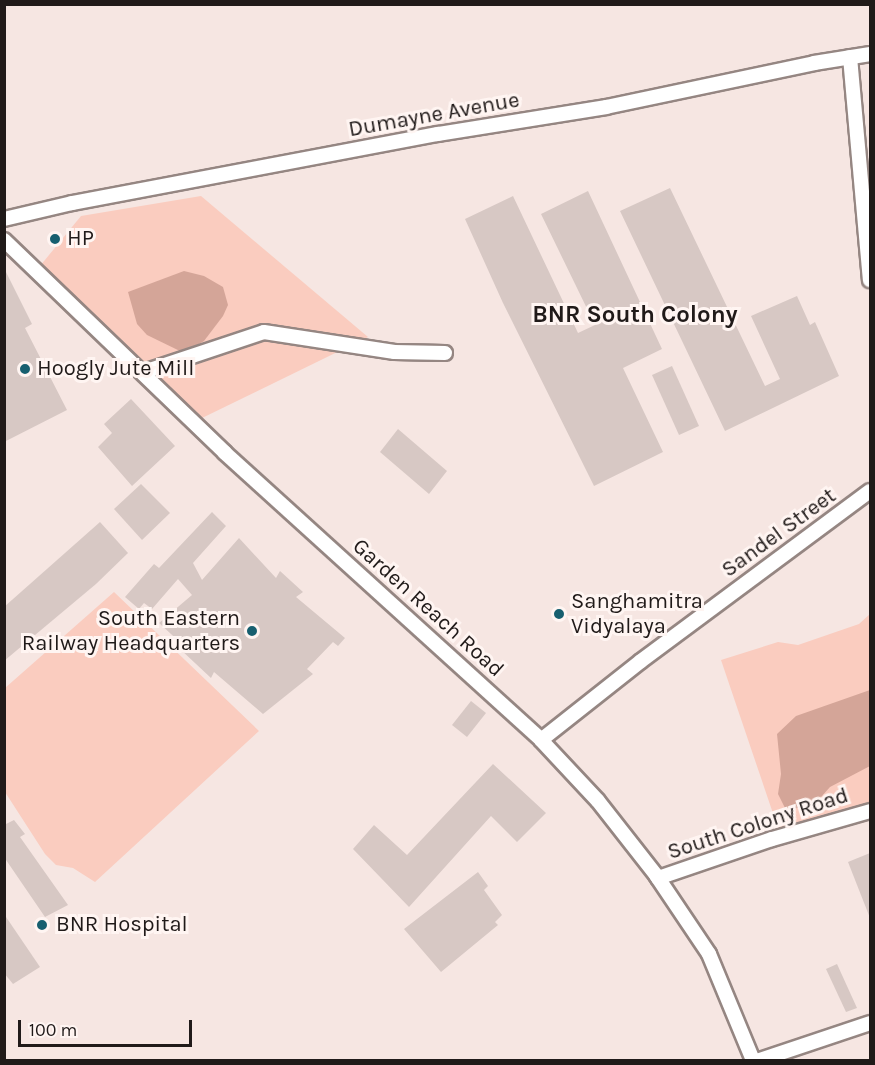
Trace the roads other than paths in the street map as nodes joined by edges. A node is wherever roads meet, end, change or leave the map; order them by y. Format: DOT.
graph roads {
  1 [pos="870,54"];
  2 [pos="850,57"];
  3 [pos="4,219"];
  4 [pos="4,240"];
  5 [pos="870,280"];
  6 [pos="445,353"];
  7 [pos="144,372"];
  8 [pos="870,491"];
  9 [pos="541,740"];
  10 [pos="870,810"];
  11 [pos="658,878"];
  12 [pos="870,1023"];
  13 [pos="753,1060"];
  14 [pos="760,1060"];
  1 -- 2 [label="street, Dumayne Avenue"];
  2 -- 3 [label="street, Dumayne Avenue"];
  2 -- 5 [label="street"];
  4 -- 7 [label="street, Garden Reach Road"];
  6 -- 7 [label="street"];
  7 -- 9 [label="street, Garden Reach Road"];
  8 -- 9 [label="street, Sandel Street"];
  9 -- 11 [label="street, Garden Reach Road"];
  10 -- 11 [label="street, South Colony Road"];
  11 -- 13 [label="street, Garden Reach Road"];
  12 -- 14 [label="street"];
}
